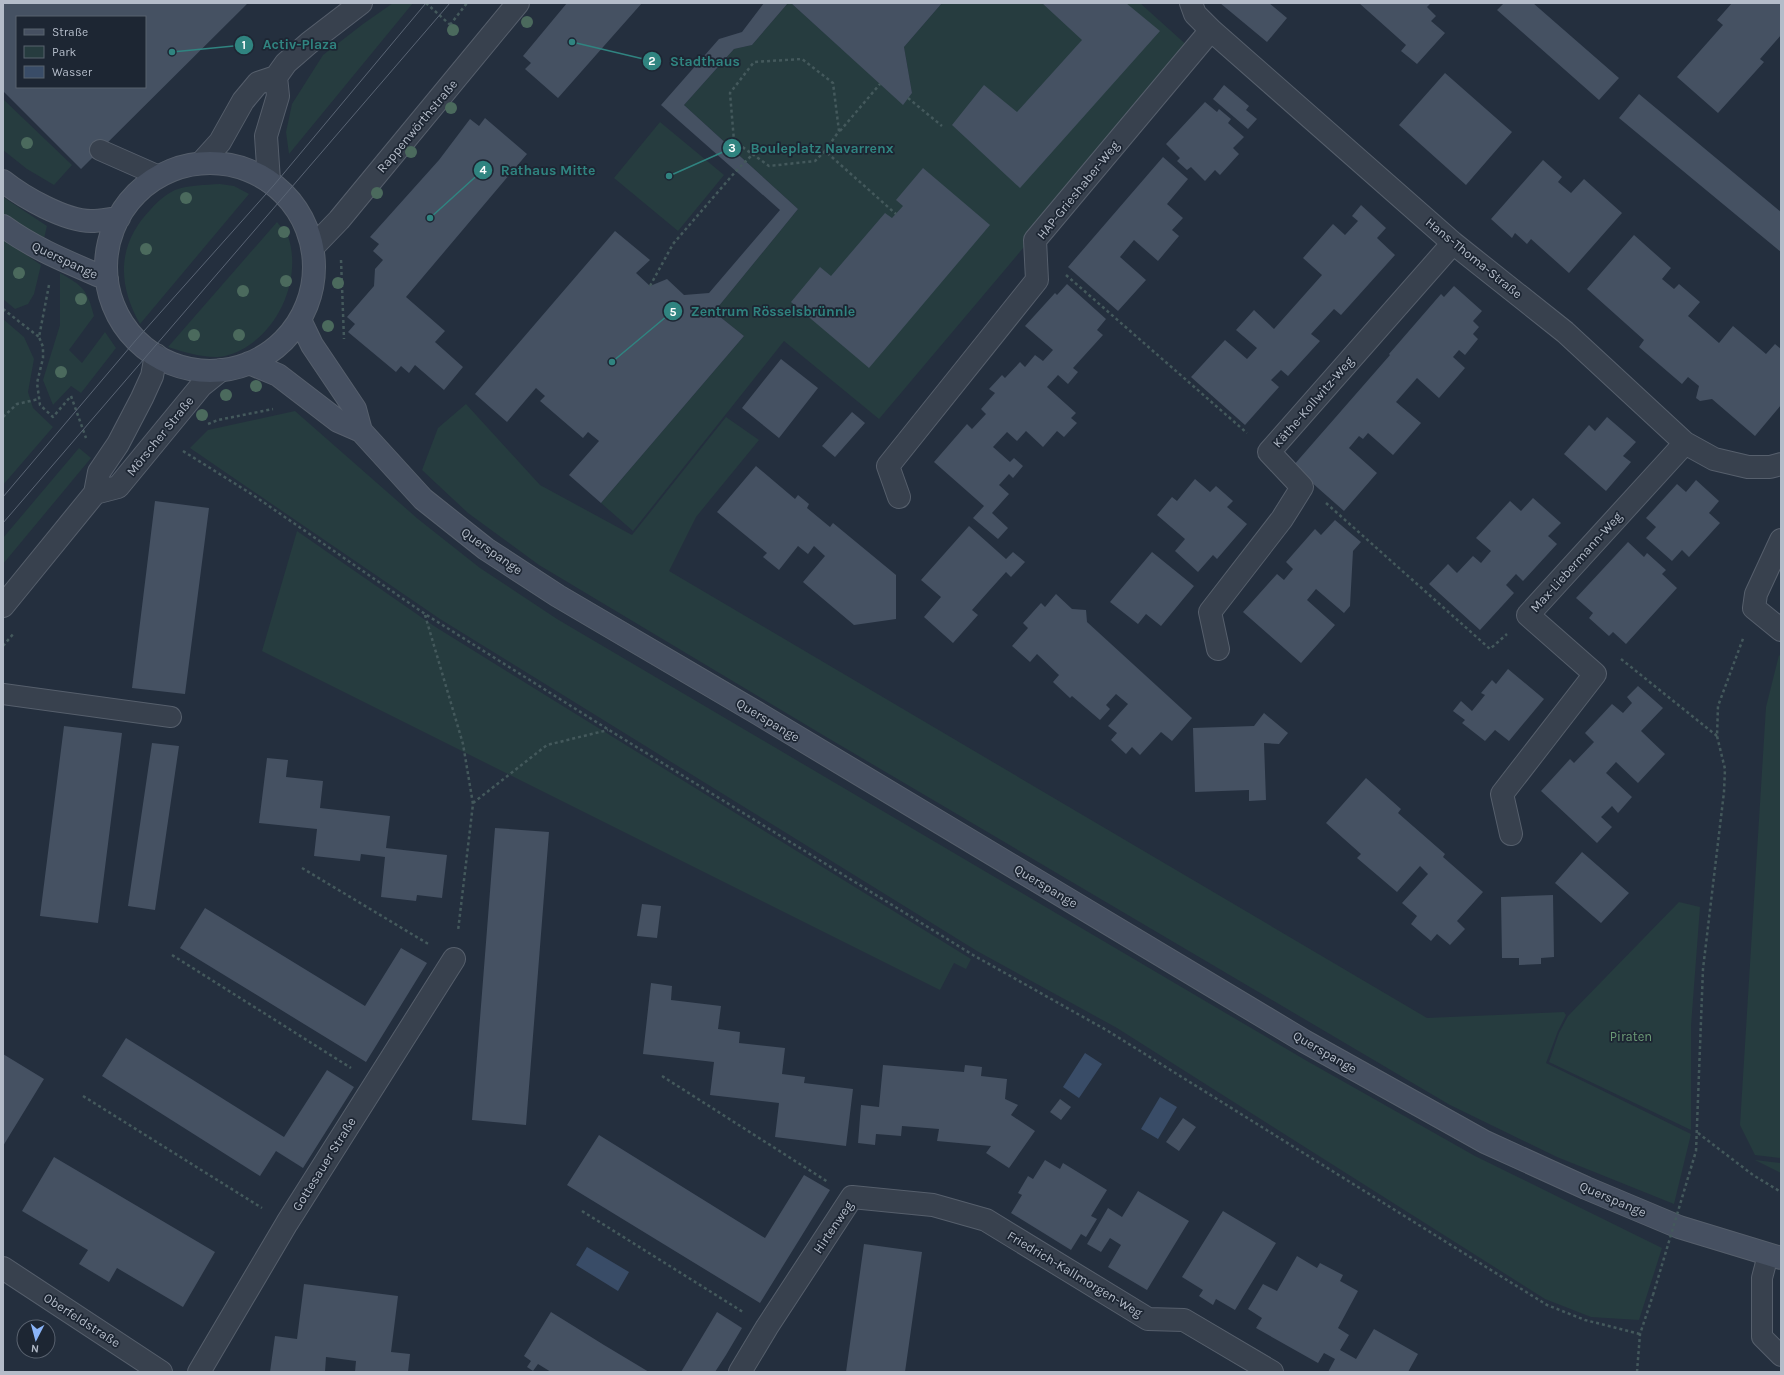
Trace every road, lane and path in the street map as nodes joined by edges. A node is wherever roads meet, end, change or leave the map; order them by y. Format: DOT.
graph roads {
  1 [pos="361,3"];
  2 [pos="426,3"];
  3 [pos="467,3"];
  4 [pos="518,3"];
  5 [pos="1191,3"];
  6 [pos="450,24"];
  7 [pos="1211,30"];
  8 [pos="473,58"];
  9 [pos="276,77"];
  10 [pos="880,84"];
  11 [pos="908,98"];
  12 [pos="942,126"];
  13 [pos="840,131"];
  14 [pos="100,150"];
  15 [pos="825,151"];
  16 [pos="752,154"];
  17 [pos="201,163"];
  18 [pos="160,176"];
  19 [pos="3,181"];
  20 [pos="269,181"];
  21 [pos="896,214"];
  22 [pos="119,218"];
  23 [pos="339,220"];
  24 [pos="3,226"];
  25 [pos="1453,243"];
  26 [pos="313,247"];
  27 [pos="1036,262"];
  28 [pos="107,279"];
  29 [pos="49,284"];
  30 [pos="650,286"];
  31 [pos="3,309"];
  32 [pos="300,320"];
  33 [pos="39,337"];
  34 [pos="342,346"];
  35 [pos="156,355"];
  36 [pos="249,363"];
  37 [pos="221,370"];
  38 [pos="39,399"];
  39 [pos="274,409"];
  40 [pos="3,417"];
  41 [pos="202,427"];
  42 [pos="362,431"];
  43 [pos="87,443"];
  44 [pos="1685,443"];
  45 [pos="178,448"];
  46 [pos="1269,452"];
  47 [pos="1781,464"];
  48 [pos="1302,487"];
  49 [pos="95,493"];
  50 [pos="899,496"];
  51 [pos="1781,540"];
  52 [pos="3,606"];
  53 [pos="1754,608"];
  54 [pos="425,614"];
  55 [pos="1528,615"];
  56 [pos="1781,630"];
  57 [pos="1218,649"];
  58 [pos="1595,674"];
  59 [pos="3,694"];
  60 [pos="171,717"];
  61 [pos="609,730"];
  62 [pos="1717,736"];
  63 [pos="473,804"];
  64 [pos="1511,834"];
  65 [pos="302,868"];
  66 [pos="172,955"];
  67 [pos="454,959"];
  68 [pos="662,1076"];
  69 [pos="375,1083"];
  70 [pos="83,1096"];
  71 [pos="1698,1132"];
  72 [pos="1781,1192"];
  73 [pos="852,1197"];
  74 [pos="582,1211"];
  75 [pos="986,1220"];
  76 [pos="287,1223"];
  77 [pos="1775,1257"];
  78 [pos="3,1268"];
  79 [pos="767,1327"];
  80 [pos="1640,1334"];
  81 [pos="1781,1356"];
  82 [pos="161,1372"];
  83 [pos="198,1372"];
  84 [pos="740,1372"];
  85 [pos="1272,1372"];
  86 [pos="1637,1372"];
  1 -- 9 [label="street"];
  2 -- 6 [label="path"];
  3 -- 6 [label="path"];
  4 -- 8 [label="street, Rappenwörthstraße"];
  5 -- 7 [label="street, Hans-Thoma-Straße"];
  6 -- 8 [label="path"];
  7 -- 25 [label="street, Hans-Thoma-Straße"];
  7 -- 27 [label="street, HAP-Grieshaber-Weg"];
  8 -- 23 [label="street, Rappenwörthstraße"];
  9 -- 17 [label="street"];
  9 -- 20 [label="street"];
  10 -- 13 [label="path"];
  11 -- 12 [label="path"];
  13 -- 15 [label="path"];
  13 -- 16 [label="path"];
  14 -- 18 [label="lane"];
  15 -- 16 [label="path"];
  15 -- 21 [label="path"];
  16 -- 30 [label="path"];
  17 -- 18 [label="main road"];
  17 -- 20 [label="main road"];
  18 -- 22 [label="main road"];
  19 -- 22 [label="main road"];
  20 -- 26 [label="main road"];
  22 -- 28 [label="main road"];
  23 -- 26 [label="street, Rappenwörthstraße"];
  23 -- 34 [label="path"];
  24 -- 28 [label="main road, Querspange"];
  25 -- 44 [label="street, Hans-Thoma-Straße"];
  25 -- 46 [label="street, Käthe-Kollwitz-Weg"];
  26 -- 32 [label="main road"];
  27 -- 46 [label="path"];
  27 -- 50 [label="street, HAP-Grieshaber-Weg"];
  28 -- 35 [label="main road"];
  29 -- 33 [label="path"];
  31 -- 33 [label="path"];
  32 -- 36 [label="main road"];
  32 -- 42 [label="main road"];
  33 -- 38 [label="path"];
  35 -- 37 [label="main road"];
  35 -- 49 [label="street, Mörscher Straße"];
  36 -- 37 [label="main road"];
  36 -- 42 [label="main road"];
  37 -- 49 [label="street, Mörscher Straße"];
  38 -- 40 [label="path"];
  38 -- 43 [label="path"];
  39 -- 41 [label="path"];
  42 -- 77 [label="main road, Querspange"];
  44 -- 47 [label="street, Hans-Thoma-Straße"];
  44 -- 55 [label="street, Max-Liebermann-Weg"];
  45 -- 54 [label="path"];
  46 -- 48 [label="street, Käthe-Kollwitz-Weg"];
  48 -- 55 [label="path"];
  48 -- 57 [label="street"];
  49 -- 52 [label="street, Mörscher Straße"];
  51 -- 53 [label="street"];
  53 -- 56 [label="street"];
  53 -- 62 [label="path"];
  54 -- 61 [label="path"];
  54 -- 63 [label="path"];
  55 -- 58 [label="street, Max-Liebermann-Weg"];
  58 -- 62 [label="path"];
  58 -- 64 [label="street"];
  59 -- 60 [label="lane"];
  61 -- 63 [label="path"];
  61 -- 80 [label="path"];
  62 -- 71 [label="path"];
  63 -- 67 [label="path"];
  65 -- 67 [label="path"];
  66 -- 69 [label="path"];
  67 -- 69 [label="street, Gottesauer Straße"];
  68 -- 73 [label="path"];
  69 -- 76 [label="street, Gottesauer Straße"];
  70 -- 76 [label="path"];
  71 -- 72 [label="path"];
  71 -- 80 [label="path, bridge"];
  73 -- 75 [label="street, Hirtenweg"];
  73 -- 79 [label="street, Hirtenweg"];
  74 -- 79 [label="path"];
  75 -- 85 [label="street, Friedrich-Kallmorgen-Weg"];
  76 -- 83 [label="street, Gottesauer Straße"];
  77 -- 81 [label="lane"];
  78 -- 82 [label="street, Oberfeldstraße"];
  79 -- 84 [label="street, Hirtenweg"];
  80 -- 86 [label="path"];
}
